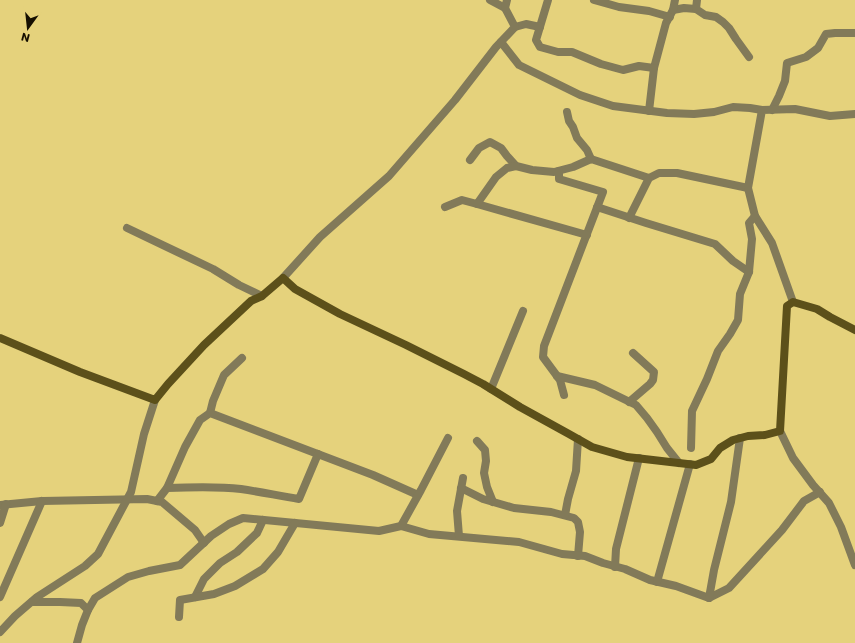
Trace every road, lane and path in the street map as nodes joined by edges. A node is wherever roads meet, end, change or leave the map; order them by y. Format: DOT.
graph roads {
  1 [pos="490,0"];
  2 [pos="548,0"];
  3 [pos="594,0"];
  4 [pos="675,0"];
  5 [pos="697,0"];
  6 [pos="506,4"];
  7 [pos="696,9"];
  8 [pos="671,13"];
  9 [pos="515,27"];
  10 [pos="540,27"];
  11 [pos="855,33"];
  12 [pos="502,42"];
  13 [pos="749,57"];
  14 [pos="654,68"];
  15 [pos="762,110"];
  16 [pos="772,110"];
  17 [pos="649,111"];
  18 [pos="567,112"];
  19 [pos="855,114"];
  20 [pos="590,159"];
  21 [pos="470,160"];
  22 [pos="516,166"];
  23 [pos="559,170"];
  24 [pos="649,178"];
  25 [pos="748,188"];
  26 [pos="477,204"];
  27 [pos="445,207"];
  28 [pos="597,207"];
  29 [pos="755,216"];
  30 [pos="630,218"];
  31 [pos="127,228"];
  32 [pos="587,235"];
  33 [pos="749,272"];
  34 [pos="283,278"];
  35 [pos="262,296"];
  36 [pos="793,302"];
  37 [pos="523,311"];
  38 [pos="855,330"];
  39 [pos="0,338"];
  40 [pos="633,353"];
  41 [pos="242,358"];
  42 [pos="557,376"];
  43 [pos="491,389"];
  44 [pos="564,396"];
  45 [pos="156,400"];
  46 [pos="629,402"];
  47 [pos="210,413"];
  48 [pos="780,431"];
  49 [pos="448,438"];
  50 [pos="740,438"];
  51 [pos="578,439"];
  52 [pos="477,441"];
  53 [pos="691,448"];
  54 [pos="318,454"];
  55 [pos="639,458"];
  56 [pos="678,463"];
  57 [pos="690,464"];
  58 [pos="463,478"];
  59 [pos="167,488"];
  60 [pos="461,488"];
  61 [pos="820,492"];
  62 [pos="418,495"];
  63 [pos="127,500"];
  64 [pos="157,501"];
  65 [pos="42,502"];
  66 [pos="493,502"];
  67 [pos="3,505"];
  68 [pos="565,515"];
  69 [pos="263,520"];
  70 [pos="0,523"];
  71 [pos="295,523"];
  72 [pos="401,526"];
  73 [pos="459,536"];
  74 [pos="204,543"];
  75 [pos="578,556"];
  76 [pos="855,565"];
  77 [pos="615,567"];
  78 [pos="657,582"];
  79 [pos="0,597"];
  80 [pos="195,597"];
  81 [pos="709,598"];
  82 [pos="32,602"];
  83 [pos="88,610"];
  84 [pos="179,617"];
  85 [pos="0,632"];
  86 [pos="77,643"];
  1 -- 6 [label="street"];
  2 -- 10 [label="street"];
  3 -- 8 [label="street"];
  4 -- 8 [label="street"];
  5 -- 7 [label="street"];
  6 -- 9 [label="street"];
  7 -- 8 [label="street"];
  7 -- 13 [label="street"];
  8 -- 14 [label="street"];
  9 -- 10 [label="street"];
  9 -- 12 [label="street"];
  10 -- 14 [label="street"];
  11 -- 16 [label="street"];
  12 -- 17 [label="street"];
  12 -- 34 [label="street"];
  14 -- 17 [label="street"];
  15 -- 16 [label="street"];
  15 -- 17 [label="street"];
  15 -- 25 [label="street"];
  16 -- 19 [label="street"];
  18 -- 20 [label="street"];
  20 -- 23 [label="street"];
  20 -- 24 [label="street"];
  21 -- 22 [label="street"];
  22 -- 23 [label="street"];
  22 -- 26 [label="street"];
  23 -- 28 [label="street"];
  24 -- 25 [label="street"];
  24 -- 30 [label="street"];
  25 -- 29 [label="street"];
  26 -- 27 [label="street"];
  26 -- 32 [label="street"];
  28 -- 30 [label="street"];
  28 -- 32 [label="street"];
  29 -- 33 [label="street"];
  29 -- 36 [label="street"];
  30 -- 33 [label="street"];
  31 -- 35 [label="street"];
  32 -- 42 [label="street"];
  33 -- 53 [label="street"];
  34 -- 35 [label="street"];
  34 -- 43 [label="street"];
  35 -- 45 [label="street"];
  36 -- 38 [label="street"];
  36 -- 48 [label="street"];
  37 -- 43 [label="street"];
  39 -- 45 [label="street"];
  40 -- 46 [label="street"];
  41 -- 47 [label="street"];
  42 -- 44 [label="street"];
  42 -- 46 [label="street"];
  43 -- 51 [label="street"];
  45 -- 63 [label="street"];
  46 -- 56 [label="street"];
  47 -- 54 [label="street"];
  47 -- 59 [label="street"];
  48 -- 50 [label="street"];
  48 -- 61 [label="street"];
  49 -- 62 [label="street"];
  50 -- 57 [label="street"];
  50 -- 81 [label="street"];
  51 -- 55 [label="street"];
  51 -- 68 [label="street"];
  52 -- 66 [label="street"];
  54 -- 59 [label="street"];
  54 -- 62 [label="street"];
  55 -- 56 [label="street"];
  55 -- 77 [label="street"];
  56 -- 57 [label="street"];
  57 -- 78 [label="street"];
  58 -- 60 [label="street"];
  59 -- 64 [label="street"];
  60 -- 66 [label="street"];
  60 -- 73 [label="street"];
  61 -- 76 [label="street"];
  61 -- 81 [label="street"];
  62 -- 72 [label="street"];
  63 -- 64 [label="street"];
  63 -- 65 [label="street"];
  63 -- 82 [label="street"];
  64 -- 74 [label="street"];
  65 -- 67 [label="street"];
  65 -- 79 [label="street"];
  66 -- 68 [label="street"];
  67 -- 70 [label="street"];
  68 -- 75 [label="street"];
  69 -- 71 [label="street"];
  69 -- 74 [label="street"];
  69 -- 80 [label="street"];
  71 -- 72 [label="street"];
  71 -- 80 [label="street"];
  72 -- 73 [label="street"];
  73 -- 75 [label="street"];
  74 -- 83 [label="street"];
  75 -- 77 [label="street"];
  77 -- 78 [label="street"];
  78 -- 81 [label="street"];
  80 -- 84 [label="street"];
  82 -- 83 [label="street"];
  82 -- 85 [label="street"];
  83 -- 86 [label="street"];
}
